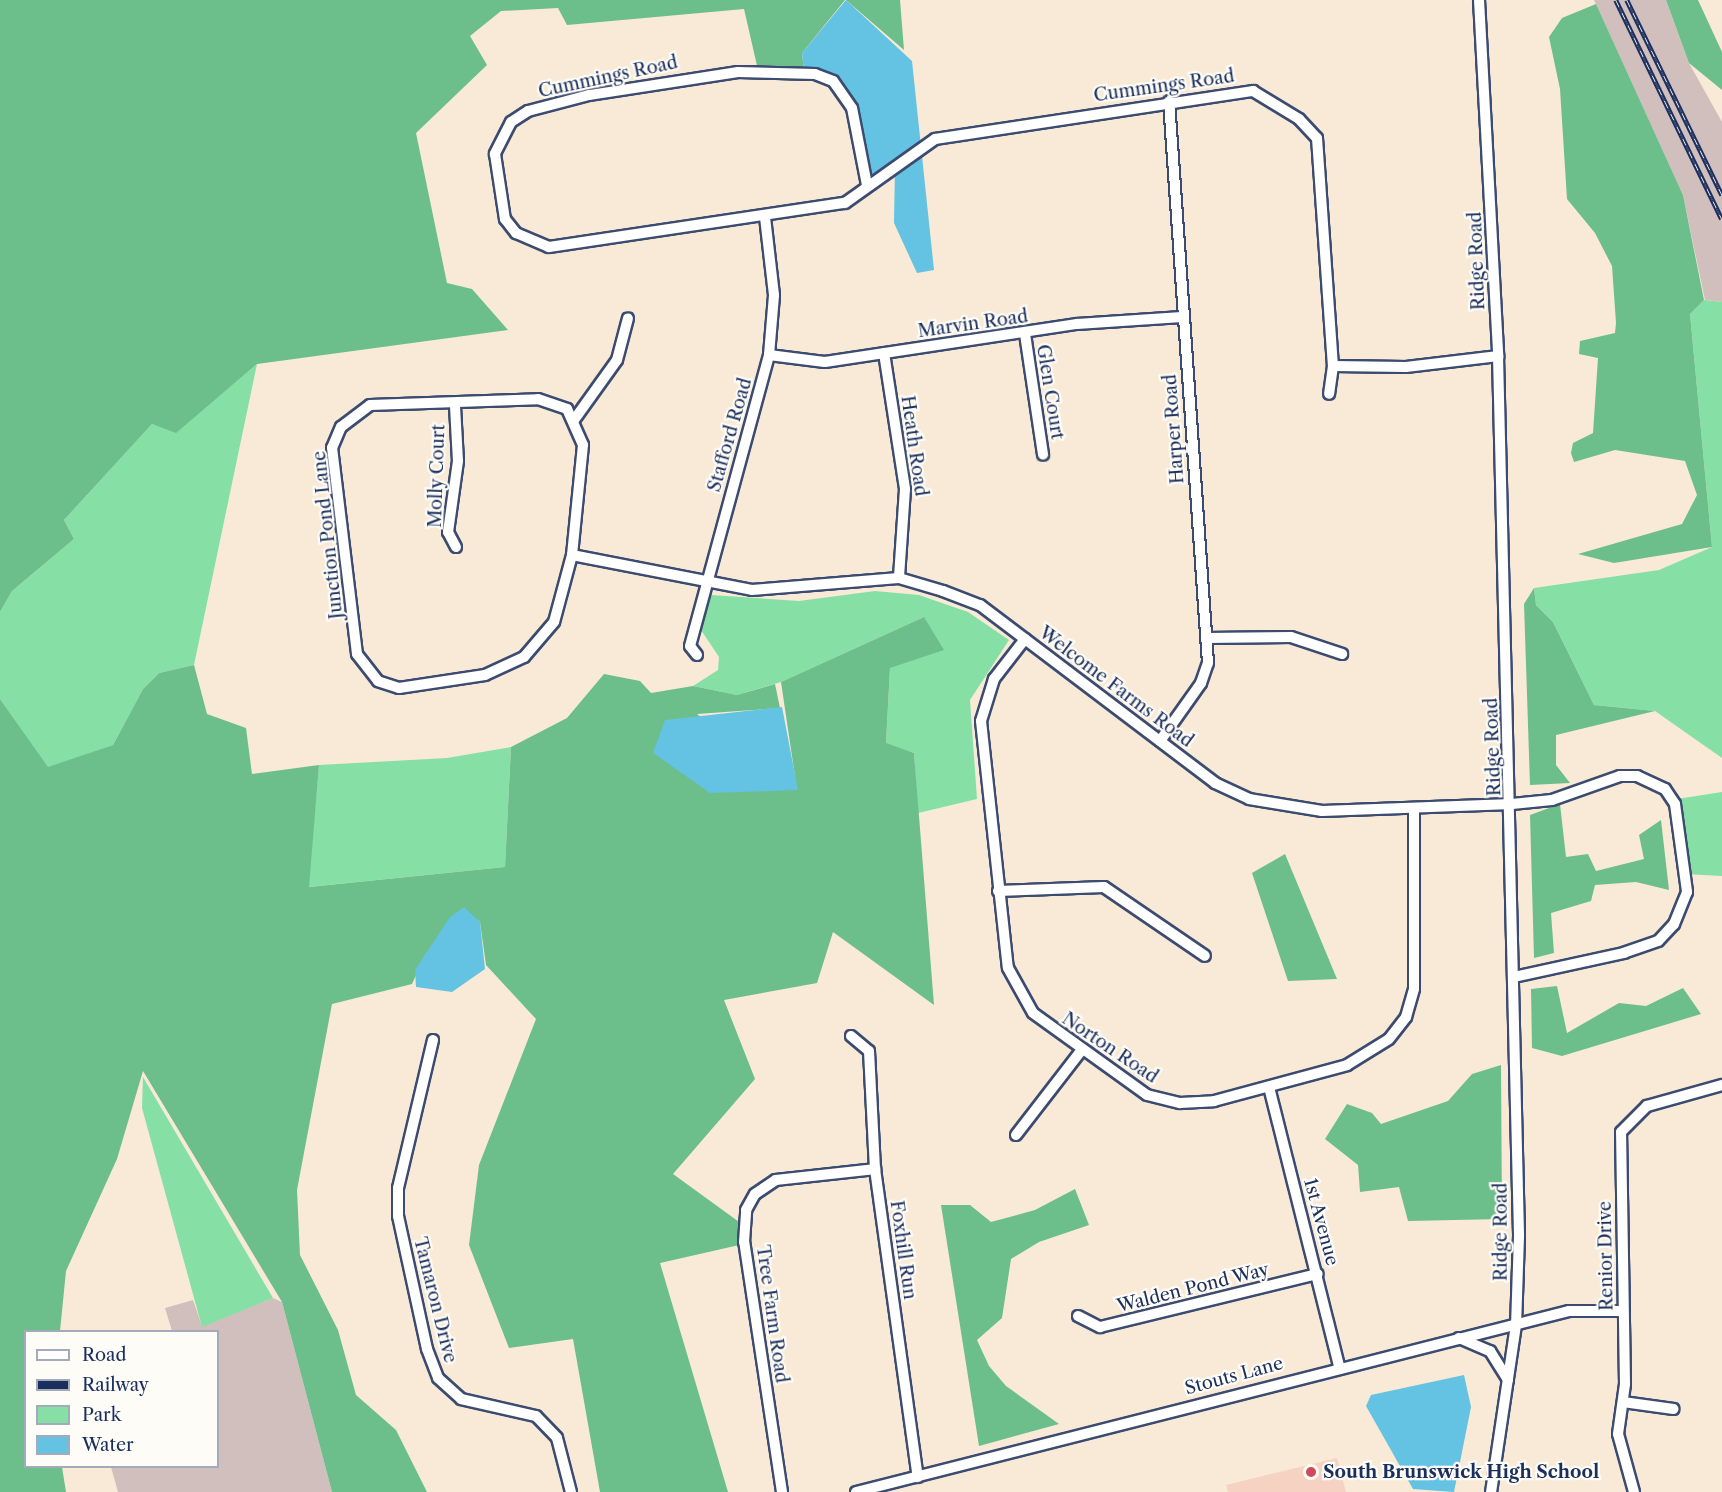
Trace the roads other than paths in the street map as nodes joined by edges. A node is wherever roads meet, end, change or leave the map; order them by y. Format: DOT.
graph roads {
  1 [pos="1479,0"];
  2 [pos="1169,101"];
  3 [pos="867,185"];
  4 [pos="765,217"];
  5 [pos="1182,317"];
  6 [pos="628,318"];
  7 [pos="1025,334"];
  8 [pos="884,353"];
  9 [pos="770,355"];
  10 [pos="1498,356"];
  11 [pos="1333,366"];
  12 [pos="1329,394"];
  13 [pos="455,406"];
  14 [pos="574,420"];
  15 [pos="1043,455"];
  16 [pos="456,547"];
  17 [pos="572,555"];
  18 [pos="707,578"];
  19 [pos="899,578"];
  20 [pos="1206,638"];
  21 [pos="1025,639"];
  22 [pos="1342,654"];
  23 [pos="698,656"];
  24 [pos="1160,741"];
  25 [pos="1512,804"];
  26 [pos="1414,808"];
  27 [pos="998,891"];
  28 [pos="1205,957"];
  29 [pos="1514,977"];
  30 [pos="851,1036"];
  31 [pos="433,1040"];
  32 [pos="1081,1051"];
  33 [pos="1722,1084"];
  34 [pos="1269,1087"];
  35 [pos="1016,1135"];
  36 [pos="875,1168"];
  37 [pos="1318,1274"];
  38 [pos="1623,1311"];
  39 [pos="1078,1316"];
  40 [pos="1516,1325"];
  41 [pos="1458,1338"];
  42 [pos="1339,1366"];
  43 [pos="1508,1380"];
  44 [pos="1623,1402"];
  45 [pos="1674,1409"];
  46 [pos="918,1477"];
  47 [pos="571,1492"];
  48 [pos="782,1492"];
  49 [pos="856,1492"];
  50 [pos="1491,1492"];
  51 [pos="1635,1492"];
  1 -- 10 [label="street, Ridge Road"];
  2 -- 3 [label="street, Cummings Road"];
  2 -- 5 [label="street, Harper Road"];
  2 -- 11 [label="street, Cummings Road"];
  3 -- 4 [label="street, Cummings Road"];
  3 -- 4 [label="street, Cummings Road"];
  4 -- 9 [label="street, Stafford Road"];
  5 -- 7 [label="street, Marvin Road"];
  5 -- 20 [label="street, Harper Road"];
  6 -- 14 [label="street"];
  7 -- 8 [label="street, Marvin Road"];
  7 -- 15 [label="street, Glen Court"];
  8 -- 9 [label="street, Marvin Road"];
  8 -- 19 [label="street, Heath Road"];
  9 -- 18 [label="street, Stafford Road"];
  10 -- 11 [label="street"];
  10 -- 25 [label="street, Ridge Road"];
  11 -- 12 [label="street, Cummings Road"];
  13 -- 14 [label="street, Junction Pond Lane"];
  13 -- 16 [label="street, Molly Court"];
  13 -- 17 [label="street, Junction Pond Lane"];
  14 -- 17 [label="street, Junction Pond Lane"];
  17 -- 18 [label="street"];
  18 -- 19 [label="street, Welcome Farms Road"];
  18 -- 23 [label="street, Stafford Road"];
  19 -- 21 [label="street, Welcome Farms Road"];
  20 -- 22 [label="street"];
  20 -- 24 [label="street, Harper Road"];
  21 -- 24 [label="street, Welcome Farms Road"];
  21 -- 27 [label="street, Norton Road"];
  24 -- 26 [label="street, Welcome Farms Road"];
  25 -- 26 [label="street, Welcome Farms Road"];
  25 -- 29 [label="street, Ridge Road"];
  25 -- 29 [label="street, Welcome Farms Road"];
  26 -- 34 [label="street, Norton Road"];
  27 -- 28 [label="street"];
  27 -- 32 [label="street, Norton Road"];
  29 -- 40 [label="street, Ridge Road"];
  30 -- 36 [label="street, Foxhill Run"];
  31 -- 47 [label="street, Tamaron Drive"];
  32 -- 34 [label="street, Norton Road"];
  32 -- 35 [label="street"];
  33 -- 38 [label="street, Renior Drive"];
  34 -- 37 [label="street, 1st Avenue"];
  36 -- 46 [label="street, Foxhill Run"];
  36 -- 48 [label="street, Tree Farm Road"];
  37 -- 39 [label="street, Walden Pond Way"];
  37 -- 42 [label="street, 1st Avenue"];
  38 -- 40 [label="street, Stouts Lane"];
  38 -- 44 [label="street, Renior Drive"];
  40 -- 41 [label="street, Stouts Lane"];
  40 -- 43 [label="street, Ridge Road"];
  41 -- 42 [label="street, Stouts Lane"];
  41 -- 43 [label="street"];
  42 -- 46 [label="street, Stouts Lane"];
  43 -- 50 [label="street, Ridge Road"];
  44 -- 45 [label="street"];
  44 -- 51 [label="street, Renior Drive"];
  46 -- 49 [label="street, Stouts Lane"];
}
